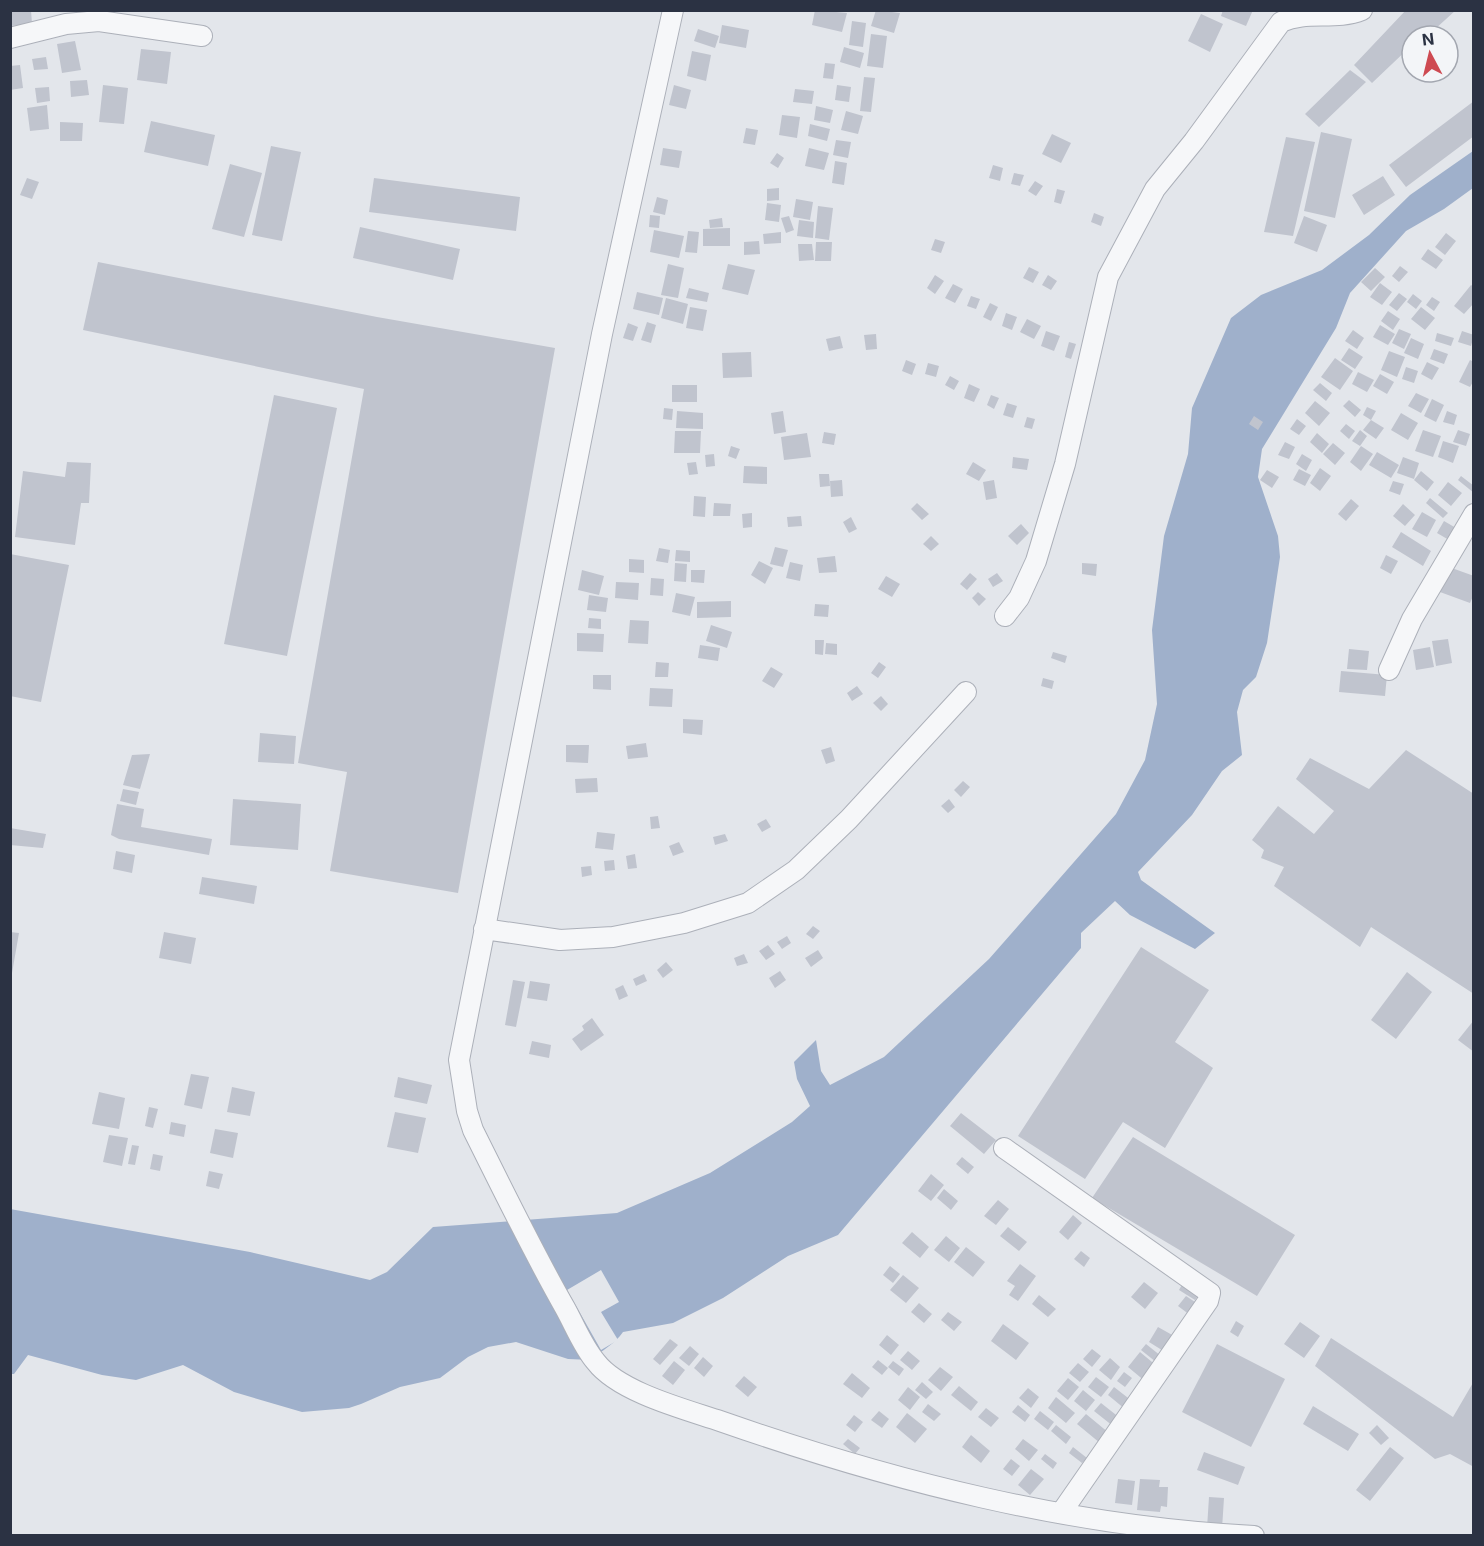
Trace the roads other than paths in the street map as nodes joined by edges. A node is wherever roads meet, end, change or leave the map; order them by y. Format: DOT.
graph roads {
  1 [pos="673,10"];
  2 [pos="1362,10"];
  3 [pos="202,36"];
  4 [pos="10,38"];
  5 [pos="1473,514"];
  6 [pos="1005,615"];
  7 [pos="1389,670"];
  8 [pos="966,692"];
  9 [pos="484,929"];
  10 [pos="1004,1148"];
  11 [pos="1061,1513"];
  12 [pos="1254,1536"];
  1 -- 9 [label="street"];
  2 -- 6 [label="street"];
  3 -- 4 [label="street"];
  5 -- 7 [label="street"];
  8 -- 9 [label="street"];
  9 -- 11 [label="street"];
  10 -- 11 [label="street"];
  11 -- 12 [label="street"];
}
